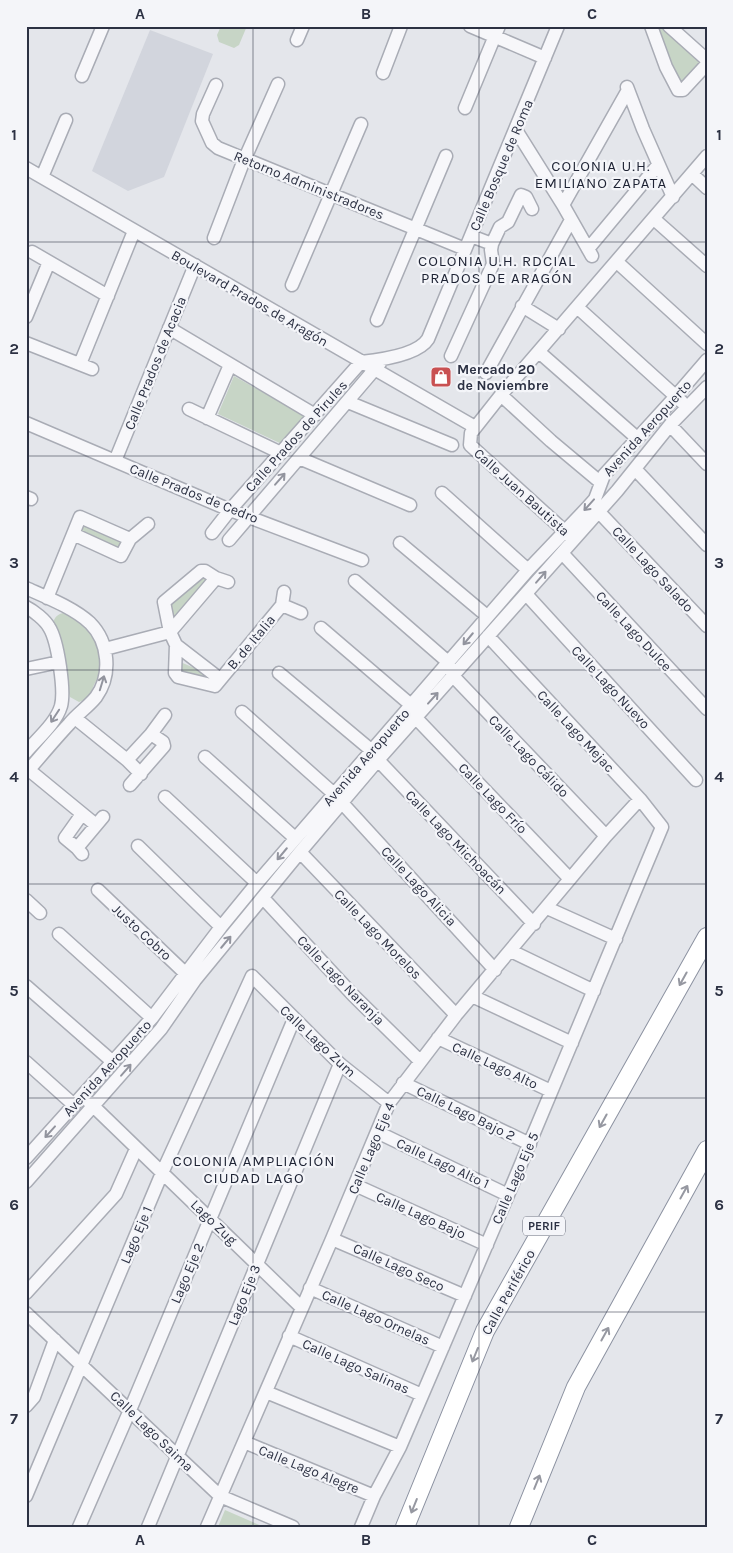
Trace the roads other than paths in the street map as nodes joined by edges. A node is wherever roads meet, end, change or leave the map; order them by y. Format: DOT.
graph roads {
  1 [pos="103,26"];
  2 [pos="302,26"];
  3 [pos="402,26"];
  4 [pos="470,26"];
  5 [pos="558,26"];
  6 [pos="651,26"];
  7 [pos="669,26"];
  8 [pos="497,32"];
  9 [pos="297,40"];
  10 [pos="545,58"];
  11 [pos="707,60"];
  12 [pos="707,64"];
  13 [pos="383,73"];
  14 [pos="82,76"];
  15 [pos="278,84"];
  16 [pos="216,85"];
  17 [pos="465,108"];
  18 [pos="66,120"];
  19 [pos="361,124"];
  20 [pos="516,130"];
  21 [pos="446,156"];
  22 [pos="707,156"];
  23 [pos="245,159"];
  24 [pos="658,165"];
  25 [pos="26,168"];
  26 [pos="692,174"];
  27 [pos="42,177"];
  28 [pos="707,188"];
  29 [pos="331,194"];
  30 [pos="673,197"];
  31 [pos="562,205"];
  32 [pos="532,209"];
  33 [pos="654,219"];
  34 [pos="571,220"];
  35 [pos="416,229"];
  36 [pos="134,231"];
  37 [pos="471,236"];
  38 [pos="214,238"];
  39 [pos="492,244"];
  40 [pos="466,249"];
  41 [pos="32,252"];
  42 [pos="49,262"];
  43 [pos="617,262"];
  44 [pos="195,265"];
  45 [pos="707,266"];
  46 [pos="292,285"];
  47 [pos="108,296"];
  48 [pos="522,306"];
  49 [pos="577,307"];
  50 [pos="26,317"];
  51 [pos="377,320"];
  52 [pos="169,328"];
  53 [pos="559,328"];
  54 [pos="26,342"];
  55 [pos="707,344"];
  56 [pos="539,352"];
  57 [pos="451,356"];
  58 [pos="383,359"];
  59 [pos="707,360"];
  60 [pos="361,362"];
  61 [pos="230,365"];
  62 [pos="374,370"];
  63 [pos="486,373"];
  64 [pos="707,387"];
  65 [pos="501,395"];
  66 [pos="676,396"];
  67 [pos="348,402"];
  68 [pos="688,407"];
  69 [pos="189,409"];
  70 [pos="315,415"];
  71 [pos="207,418"];
  72 [pos="26,423"];
  73 [pos="670,425"];
  74 [pos="475,427"];
  75 [pos="637,438"];
  76 [pos="452,445"];
  77 [pos="281,453"];
  78 [pos="299,458"];
  79 [pos="115,461"];
  80 [pos="707,464"];
  81 [pos="635,469"];
  82 [pos="600,482"];
  83 [pos="442,493"];
  84 [pos="410,505"];
  85 [pos="230,510"];
  86 [pos="598,512"];
  87 [pos="248,516"];
  88 [pos="148,524"];
  89 [pos="212,533"];
  90 [pos="73,534"];
  91 [pos="569,535"];
  92 [pos="130,539"];
  93 [pos="229,540"];
  94 [pos="400,543"];
  95 [pos="707,545"];
  96 [pos="562,553"];
  97 [pos="362,560"];
  98 [pos="528,570"];
  99 [pos="355,581"];
  100 [pos="26,588"];
  101 [pos="284,592"];
  102 [pos="526,594"];
  103 [pos="47,598"];
  104 [pos="282,605"];
  105 [pos="26,608"];
  106 [pos="70,610"];
  107 [pos="301,613"];
  108 [pos="487,616"];
  109 [pos="707,626"];
  110 [pos="50,628"];
  111 [pos="321,628"];
  112 [pos="170,632"];
  113 [pos="488,636"];
  114 [pos="176,645"];
  115 [pos="105,649"];
  116 [pos="59,662"];
  117 [pos="448,662"];
  118 [pos="26,669"];
  119 [pos="280,673"];
  120 [pos="453,676"];
  121 [pos="220,679"];
  122 [pos="63,692"];
  123 [pos="90,704"];
  124 [pos="707,709"];
  125 [pos="242,712"];
  126 [pos="413,712"];
  127 [pos="165,714"];
  128 [pos="75,718"];
  129 [pos="151,734"];
  130 [pos="26,752"];
  131 [pos="375,755"];
  132 [pos="205,758"];
  133 [pos="127,760"];
  134 [pos="28,772"];
  135 [pos="141,774"];
  136 [pos="696,780"];
  137 [pos="130,785"];
  138 [pos="333,794"];
  139 [pos="165,797"];
  140 [pos="640,799"];
  141 [pos="342,803"];
  142 [pos="82,814"];
  143 [pos="662,827"];
  144 [pos="606,836"];
  145 [pos="295,838"];
  146 [pos="138,846"];
  147 [pos="300,852"];
  148 [pos="570,879"];
  149 [pos="257,883"];
  150 [pos="98,890"];
  151 [pos="263,898"];
  152 [pos="27,903"];
  153 [pos="547,908"];
  154 [pos="40,913"];
  155 [pos="534,924"];
  156 [pos="221,927"];
  157 [pos="59,934"];
  158 [pos="707,937"];
  159 [pos="616,939"];
  160 [pos="510,951"];
  161 [pos="495,970"];
  162 [pos="185,973"];
  163 [pos="252,976"];
  164 [pos="26,986"];
  165 [pos="179,991"];
  166 [pos="594,991"];
  167 [pos="472,996"];
  168 [pos="456,1015"];
  169 [pos="152,1018"];
  170 [pos="294,1019"];
  171 [pos="438,1038"];
  172 [pos="572,1043"];
  173 [pos="420,1061"];
  174 [pos="26,1062"];
  175 [pos="113,1062"];
  176 [pos="340,1064"];
  177 [pos="403,1083"];
  178 [pos="551,1092"];
  179 [pos="78,1101"];
  180 [pos="389,1103"];
  181 [pos="94,1107"];
  182 [pos="377,1132"];
  183 [pos="530,1144"];
  184 [pos="136,1149"];
  185 [pos="29,1150"];
  186 [pos="707,1150"];
  187 [pos="162,1173"];
  188 [pos="26,1182"];
  189 [pos="355,1185"];
  190 [pos="508,1195"];
  191 [pos="210,1218"];
  192 [pos="332,1238"];
  193 [pos="487,1245"];
  194 [pos="256,1264"];
  195 [pos="310,1288"];
  196 [pos="26,1293"];
  197 [pos="465,1296"];
  198 [pos="301,1307"];
  199 [pos="26,1313"];
  200 [pos="289,1336"];
  201 [pos="55,1340"];
  202 [pos="443,1347"];
  203 [pos="82,1365"];
  204 [pos="266,1392"];
  205 [pos="422,1395"];
  206 [pos="26,1406"];
  207 [pos="130,1410"];
  208 [pos="244,1442"];
  209 [pos="400,1447"];
  210 [pos="178,1456"];
  211 [pos="26,1496"];
  212 [pos="220,1496"];
  213 [pos="374,1496"];
  214 [pos="79,1527"];
  215 [pos="148,1527"];
  216 [pos="207,1527"];
  217 [pos="293,1527"];
  218 [pos="361,1527"];
  219 [pos="405,1527"];
  220 [pos="519,1527"];
  1 -- 14 [label="street"];
  2 -- 9 [label="street"];
  3 -- 13 [label="street"];
  4 -- 8 [label="street"];
  5 -- 10 [label="street, Calle Bosque de Roma"];
  6 -- 12 [label="street"];
  7 -- 11 [label="street"];
  8 -- 10 [label="street"];
  8 -- 17 [label="street"];
  10 -- 20 [label="street, Calle Bosque de Roma"];
  15 -- 23 [label="street"];
  16 -- 23 [label="street, Retorno Administradores"];
  18 -- 27 [label="street"];
  19 -- 29 [label="street"];
  20 -- 31 [label="street"];
  20 -- 37 [label="street, Calle Bosque de Roma"];
  21 -- 35 [label="street"];
  22 -- 26 [label="street"];
  23 -- 29 [label="street, Retorno Administradores"];
  23 -- 38 [label="street"];
  24 -- 30 [label="street"];
  24 -- 31 [label="street"];
  24 -- 34 [label="street"];
  25 -- 27 [label="street, Boulevard Prados de Aragón"];
  26 -- 28 [label="street"];
  26 -- 30 [label="street"];
  27 -- 36 [label="street, Boulevard Prados de Aragón"];
  29 -- 35 [label="street, Retorno Administradores"];
  29 -- 46 [label="street"];
  30 -- 33 [label="street"];
  31 -- 34 [label="street"];
  32 -- 39 [label="street"];
  33 -- 43 [label="street"];
  33 -- 45 [label="street"];
  34 -- 48 [label="street"];
  35 -- 40 [label="street, Retorno Administradores"];
  35 -- 51 [label="street"];
  36 -- 44 [label="street, Boulevard Prados de Aragón"];
  36 -- 47 [label="street"];
  37 -- 39 [label="street"];
  37 -- 40 [label="street, Calle Bosque de Roma"];
  39 -- 57 [label="street"];
  40 -- 58 [label="street, Calle Bosque de Roma"];
  41 -- 42 [label="street"];
  42 -- 47 [label="street"];
  42 -- 50 [label="street"];
  43 -- 49 [label="street"];
  43 -- 55 [label="street"];
  44 -- 52 [label="street, Calle Prados de Acacia"];
  44 -- 60 [label="street, Boulevard Prados de Aragón"];
  47 -- 54 [label="street"];
  48 -- 53 [label="street"];
  48 -- 63 [label="street"];
  49 -- 53 [label="street"];
  49 -- 66 [label="street"];
  52 -- 61 [label="street"];
  52 -- 79 [label="street, Calle Prados de Acacia"];
  53 -- 56 [label="street"];
  56 -- 65 [label="street"];
  56 -- 75 [label="street"];
  58 -- 60 [label="street, Calle Bosque de Roma"];
  58 -- 62 [label="street"];
  59 -- 66 [label="street, Avenida Aeropuerto"];
  60 -- 62 [label="street, Boulevard Prados de Aragón"];
  60 -- 70 [label="street, Calle Prados de Pirules"];
  61 -- 70 [label="street"];
  61 -- 71 [label="street"];
  62 -- 67 [label="street, Calle Prados de Pirules"];
  62 -- 74 [label="street, Boulevard Prados de Aragón"];
  64 -- 68 [label="street, Avenida Aeropuerto"];
  65 -- 74 [label="street"];
  65 -- 82 [label="street"];
  66 -- 68 [label="street"];
  66 -- 75 [label="street, Avenida Aeropuerto"];
  67 -- 76 [label="street"];
  67 -- 78 [label="street, Calle Prados de Pirules"];
  68 -- 73 [label="street, Avenida Aeropuerto"];
  69 -- 71 [label="street"];
  70 -- 77 [label="street, Calle Prados de Pirules"];
  71 -- 77 [label="street"];
  72 -- 79 [label="street, Calle Prados de Cedro"];
  73 -- 80 [label="street"];
  73 -- 81 [label="street, Avenida Aeropuerto"];
  74 -- 91 [label="street, Calle Juan Bautista"];
  75 -- 82 [label="street, Avenida Aeropuerto"];
  77 -- 85 [label="street, Calle Prados de Pirules"];
  78 -- 84 [label="street"];
  87 -- 78 [label="street, Calle Prados de Pirules, one-way"];
  79 -- 85 [label="street, Calle Prados de Cedro"];
  81 -- 86 [label="street, Avenida Aeropuerto"];
  81 -- 95 [label="street"];
  82 -- 91 [label="street, Avenida Aeropuerto, one-way"];
  83 -- 98 [label="street"];
  85 -- 87 [label="street, Calle Prados de Cedro"];
  85 -- 89 [label="street, Calle Prados de Pirules"];
  86 -- 91 [label="street, Avenida Aeropuerto"];
  86 -- 109 [label="street, Calle Lago Salado"];
  87 -- 93 [label="street, Calle Prados de Pirules"];
  87 -- 97 [label="street, Calle Prados de Cedro"];
  88 -- 92 [label="street"];
  90 -- 92 [label="street"];
  90 -- 92 [label="street"];
  90 -- 103 [label="street"];
  91 -- 96 [label="street, Avenida Aeropuerto"];
  91 -- 98 [label="street, Avenida Aeropuerto"];
  94 -- 108 [label="street"];
  102 -- 96 [label="street, Avenida Aeropuerto, one-way"];
  96 -- 124 [label="street, Calle Lago Dulce"];
  98 -- 108 [label="street, Avenida Aeropuerto"];
  99 -- 117 [label="street"];
  100 -- 103 [label="street"];
  101 -- 104 [label="street, B. de Italia"];
  102 -- 113 [label="street, Avenida Aeropuerto"];
  102 -- 136 [label="street, Calle Lago Nuevo"];
  103 -- 106 [label="street"];
  104 -- 107 [label="street, B. de Italia"];
  104 -- 121 [label="street, B. de Italia"];
  105 -- 110 [label="street"];
  106 -- 110 [label="street"];
  106 -- 115 [label="street"];
  108 -- 117 [label="street, Avenida Aeropuerto, one-way"];
  110 -- 116 [label="street"];
  111 -- 126 [label="street, Calle Lago Frío"];
  112 -- 112 [label="street, B. de Italia"];
  112 -- 114 [label="street, B. de Italia"];
  112 -- 115 [label="street"];
  113 -- 120 [label="street, Avenida Aeropuerto"];
  113 -- 140 [label="street, Calle Lago Mejac"];
  114 -- 121 [label="street, B. de Italia"];
  114 -- 121 [label="street, B. de Italia"];
  123 -- 115 [label="street, one-way"];
  116 -- 118 [label="street"];
  116 -- 122 [label="street"];
  117 -- 120 [label="street"];
  117 -- 126 [label="street, Avenida Aeropuerto"];
  119 -- 131 [label="street, Calle Lago Michoacán"];
  126 -- 120 [label="street, Avenida Aeropuerto, one-way"];
  120 -- 144 [label="street, Calle Lago Cálido"];
  122 -- 123 [label="street"];
  122 -- 130 [label="street, one-way"];
  123 -- 128 [label="street"];
  125 -- 138 [label="street, Calle Lago Alicia"];
  126 -- 131 [label="street, Avenida Aeropuerto"];
  126 -- 148 [label="street, Calle Lago Frío"];
  127 -- 129 [label="street"];
  128 -- 133 [label="street"];
  128 -- 134 [label="street"];
  129 -- 133 [label="street"];
  129 -- 135 [label="street"];
  131 -- 138 [label="street, Avenida Aeropuerto"];
  131 -- 141 [label="street, Avenida Aeropuerto"];
  131 -- 155 [label="street, Calle Lago Michoacán"];
  132 -- 145 [label="street"];
  133 -- 135 [label="street"];
  134 -- 142 [label="street"];
  135 -- 137 [label="street"];
  138 -- 141 [label="street, Calle Lago Alicia"];
  138 -- 145 [label="street, Avenida Aeropuerto"];
  139 -- 149 [label="street"];
  140 -- 143 [label="street, Calle Lago Mejac"];
  140 -- 144 [label="street, Calle Lago Eje 4"];
  141 -- 147 [label="street, Avenida Aeropuerto"];
  141 -- 161 [label="street, Calle Lago Alicia"];
  142 -- 142 [label="street"];
  143 -- 159 [label="street, Calle Lago Eje 5"];
  144 -- 148 [label="street, Calle Lago Eje 4"];
  145 -- 149 [label="street, Avenida Aeropuerto, one-way"];
  146 -- 156 [label="street"];
  147 -- 151 [label="street, Avenida Aeropuerto"];
  147 -- 168 [label="street, Calle Lago Morelos"];
  148 -- 153 [label="street, Calle Lago Eje 4"];
  149 -- 156 [label="street, Avenida Aeropuerto"];
  150 -- 162 [label="street, Justo Cobro"];
  165 -- 151 [label="street, Avenida Aeropuerto, one-way"];
  151 -- 173 [label="street, Calle Lago Naranja"];
  152 -- 154 [label="street"];
  153 -- 155 [label="street, Calle Lago Eje 4"];
  153 -- 159 [label="street"];
  155 -- 160 [label="street, Calle Lago Eje 4"];
  156 -- 162 [label="street, Avenida Aeropuerto"];
  157 -- 169 [label="street"];
  158 -- 219 [label="highway, Calle Periférico / PERIF, one-way"];
  159 -- 166 [label="street, Calle Lago Eje 5"];
  160 -- 161 [label="street, Calle Lago Eje 4"];
  160 -- 166 [label="street"];
  161 -- 167 [label="street, Calle Lago Eje 4"];
  162 -- 165 [label="street, Avenida Aeropuerto"];
  163 -- 170 [label="street, Calle Lago Zum"];
  163 -- 187 [label="street, Lago Eje 1"];
  164 -- 175 [label="street"];
  165 -- 169 [label="street, Avenida Aeropuerto"];
  181 -- 165 [label="street, Avenida Aeropuerto, one-way"];
  166 -- 172 [label="street, Calle Lago Eje 5"];
  167 -- 168 [label="street, Calle Lago Eje 4"];
  167 -- 172 [label="street"];
  168 -- 171 [label="street, Calle Lago Eje 4"];
  169 -- 175 [label="street, Avenida Aeropuerto"];
  170 -- 176 [label="street, Calle Lago Zum"];
  170 -- 191 [label="street, Lago Eje 2"];
  171 -- 173 [label="street, Calle Lago Eje 4"];
  171 -- 178 [label="street, Calle Lago Alto"];
  172 -- 178 [label="street, Calle Lago Eje 5"];
  173 -- 177 [label="street, Calle Lago Eje 4"];
  174 -- 179 [label="street, Lago Zug"];
  175 -- 179 [label="street, Avenida Aeropuerto"];
  176 -- 180 [label="street, Calle Lago Zum"];
  176 -- 194 [label="street, Lago Eje 3"];
  177 -- 180 [label="street, Calle Lago Eje 4"];
  177 -- 183 [label="street, Calle Lago Bajo 2"];
  178 -- 183 [label="street, Calle Lago Eje 5"];
  179 -- 181 [label="street, Lago Zug"];
  179 -- 185 [label="street, Avenida Aeropuerto, one-way"];
  180 -- 182 [label="street, Calle Lago Eje 4"];
  181 -- 184 [label="street, Lago Zug"];
  181 -- 188 [label="street, Avenida Aeropuerto"];
  182 -- 189 [label="street, Calle Lago Eje 4"];
  182 -- 190 [label="street, Calle Lago Alto 1"];
  183 -- 190 [label="street, Calle Lago Eje 5"];
  184 -- 187 [label="street, Lago Zug"];
  184 -- 196 [label="street"];
  220 -- 186 [label="highway, one-way"];
  187 -- 191 [label="street, Lago Zug"];
  187 -- 203 [label="street, Lago Eje 1"];
  189 -- 192 [label="street, Calle Lago Eje 4"];
  189 -- 193 [label="street, Calle Lago Bajo"];
  190 -- 193 [label="street, Calle Lago Eje 5"];
  191 -- 194 [label="street, Lago Zug"];
  191 -- 207 [label="street, Lago Eje 2"];
  192 -- 195 [label="street, Calle Lago Eje 4"];
  192 -- 197 [label="street, Calle Lago Seco"];
  193 -- 197 [label="street, Calle Lago Eje 5"];
  194 -- 198 [label="street, Lago Zug"];
  194 -- 210 [label="street, Lago Eje 3"];
  195 -- 198 [label="street, Calle Lago Eje 4"];
  195 -- 202 [label="street, Calle Lago Ornelas"];
  197 -- 202 [label="street, Calle Lago Eje 5"];
  198 -- 200 [label="street, Calle Lago Eje 4"];
  199 -- 201 [label="street, Calle Lago Saima"];
  200 -- 204 [label="street, Calle Lago Eje 4"];
  200 -- 205 [label="street, Calle Lago Salinas"];
  201 -- 203 [label="street, Calle Lago Saima"];
  201 -- 206 [label="street"];
  202 -- 205 [label="street, Calle Lago Eje 5"];
  203 -- 207 [label="street, Calle Lago Saima"];
  203 -- 211 [label="street, Lago Eje 1"];
  204 -- 208 [label="street, Calle Lago Eje 4"];
  204 -- 209 [label="street"];
  205 -- 209 [label="street, Calle Lago Eje 5"];
  207 -- 210 [label="street, Calle Lago Saima"];
  207 -- 214 [label="street, Lago Eje 2"];
  208 -- 212 [label="street, Calle Lago Eje 4"];
  208 -- 213 [label="street, Calle Lago Alegre"];
  209 -- 213 [label="street, Calle Lago Eje 5"];
  210 -- 212 [label="street, Calle Lago Saima"];
  210 -- 215 [label="street, Lago Eje 3"];
  212 -- 216 [label="street, Calle Lago Eje 4"];
  212 -- 217 [label="street, Calle Lago Saima"];
  213 -- 218 [label="street, Calle Lago Eje 5"];
}
